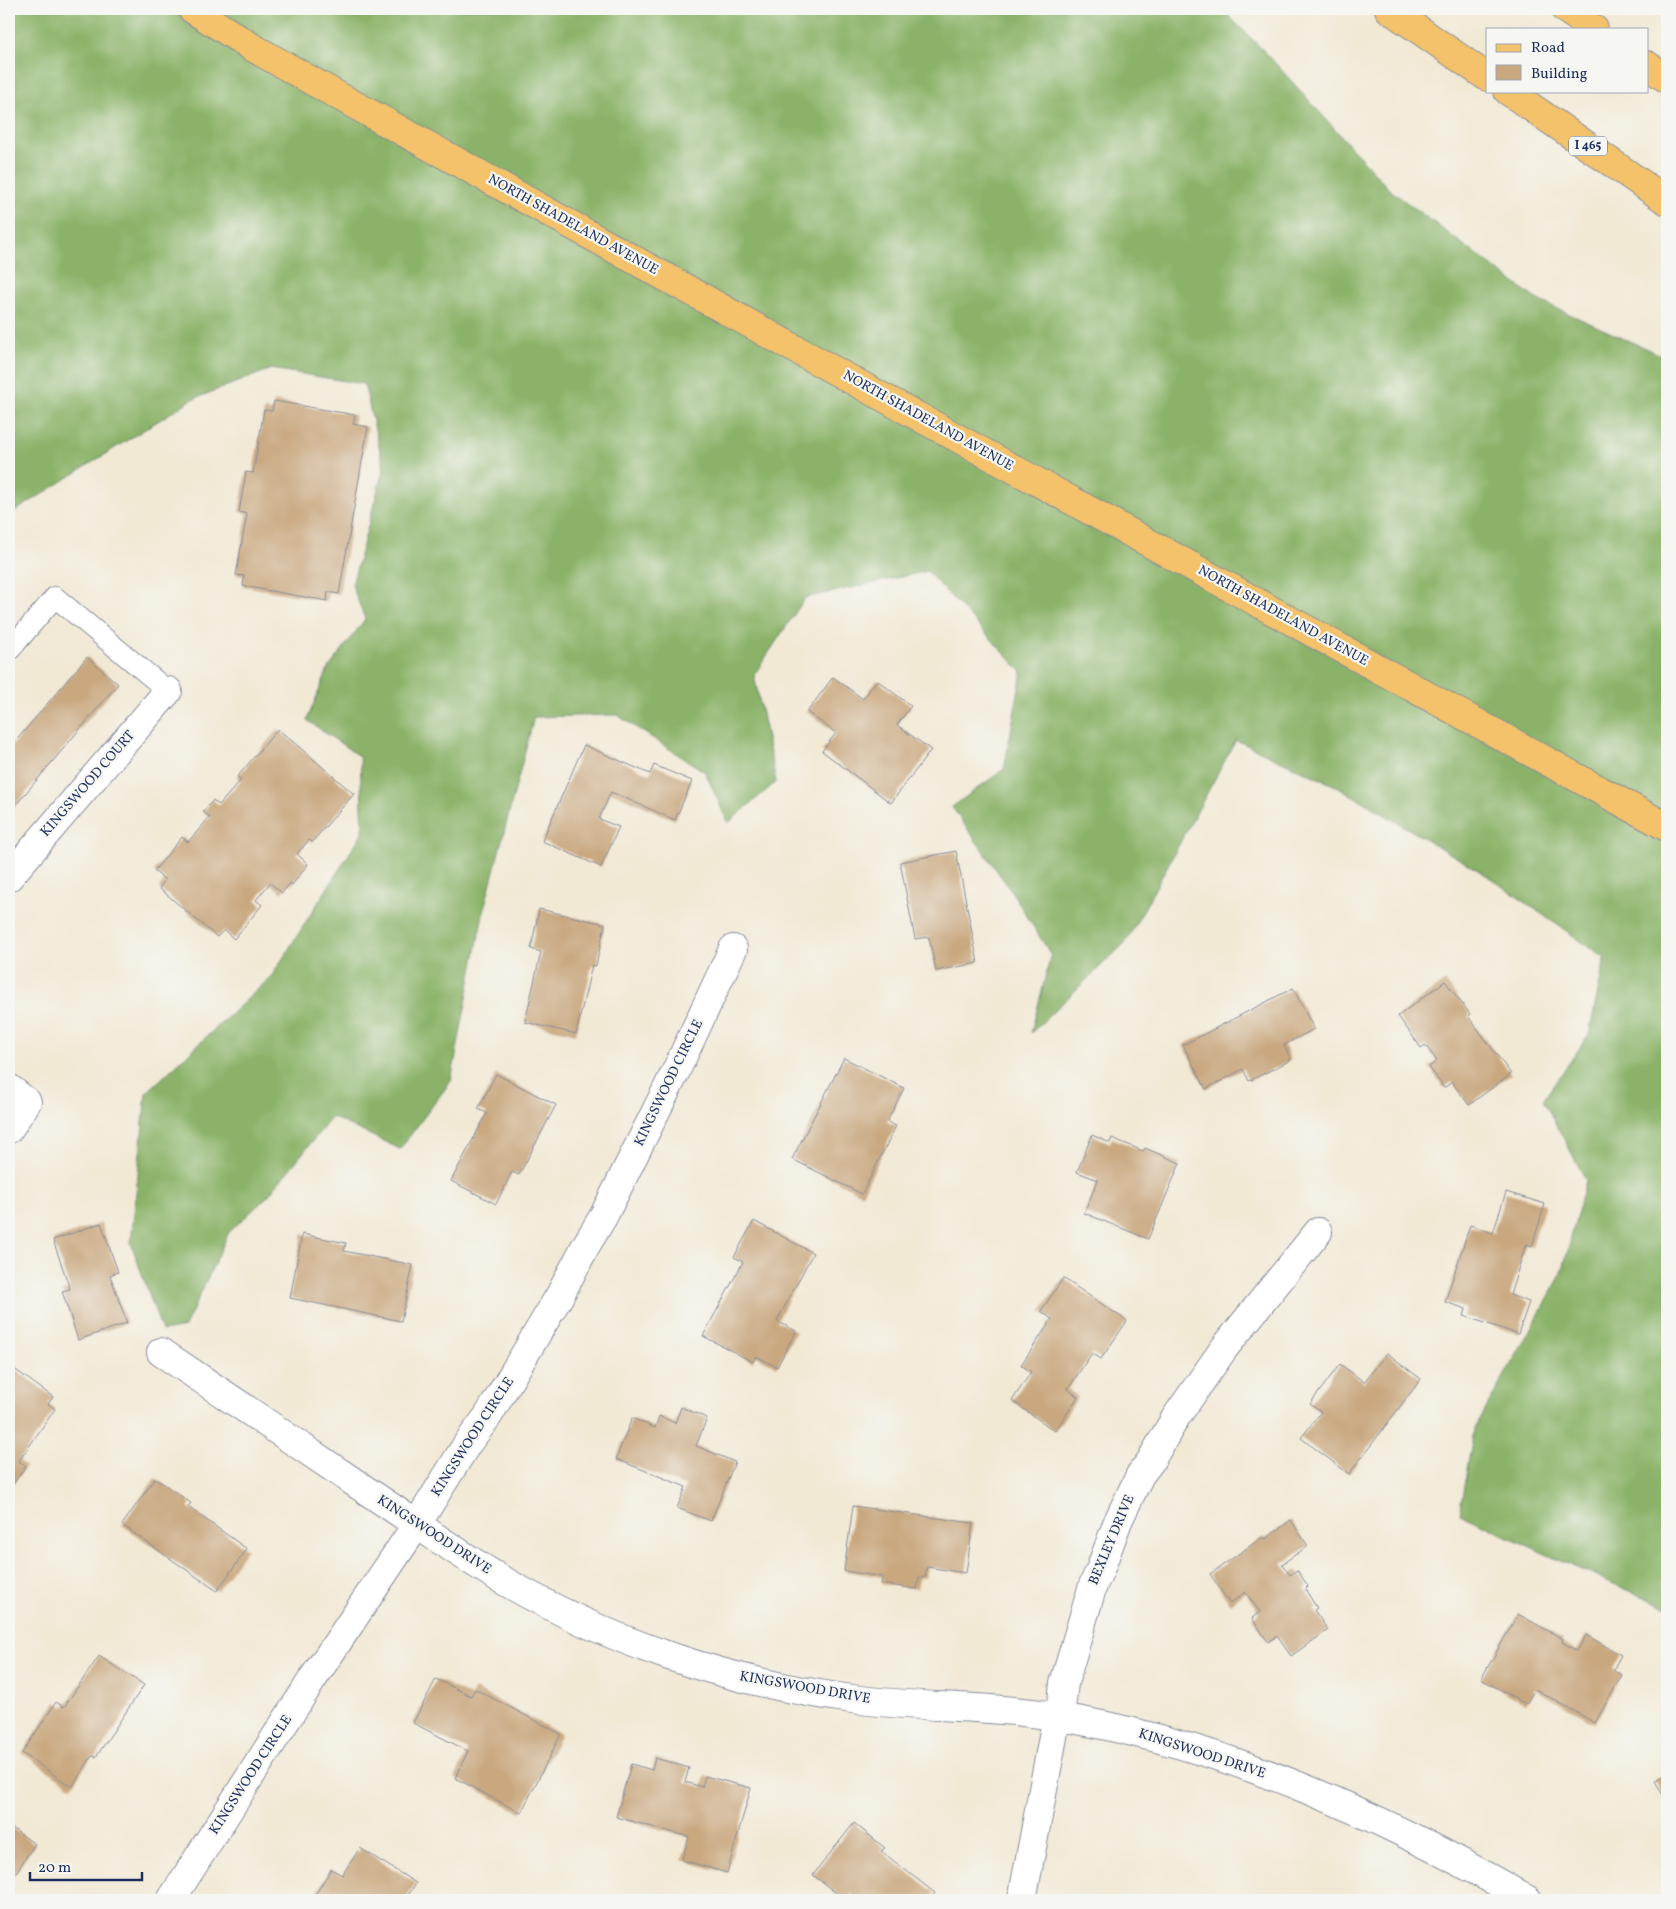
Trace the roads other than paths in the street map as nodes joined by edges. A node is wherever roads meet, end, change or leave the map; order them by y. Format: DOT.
graph roads {
  1 [pos="192,9"];
  2 [pos="1389,9"];
  3 [pos="1565,9"];
  4 [pos="1593,28"];
  5 [pos="1648,66"];
  6 [pos="1486,76"];
  7 [pos="1667,79"];
  8 [pos="1509,92"];
  9 [pos="1667,201"];
  10 [pos="9,651"];
  11 [pos="168,691"];
  12 [pos="1667,827"];
  13 [pos="11,869"];
  14 [pos="733,949"];
  15 [pos="9,1088"];
  16 [pos="9,1129"];
  17 [pos="1318,1232"];
  18 [pos="161,1352"];
  19 [pos="417,1524"];
  20 [pos="1057,1716"];
  21 [pos="171,1900"];
  22 [pos="1022,1900"];
  23 [pos="1528,1900"];
  1 -- 12 [label="main road, NORTH SHADELAND AVENUE"];
  2 -- 6 [label="main road"];
  3 -- 4 [label="main road"];
  5 -- 7 [label="main road"];
  8 -- 9 [label="main road, I 465"];
  10 -- 11 [label="lane"];
  11 -- 13 [label="street, KINGSWOOD COURT"];
  14 -- 19 [label="street, KINGSWOOD CIRCLE"];
  15 -- 16 [label="street"];
  17 -- 20 [label="street, BEXLEY DRIVE"];
  18 -- 19 [label="street, KINGSWOOD DRIVE"];
  19 -- 20 [label="street, KINGSWOOD DRIVE"];
  19 -- 21 [label="street, KINGSWOOD CIRCLE"];
  20 -- 22 [label="street, BEXLEY DRIVE"];
  20 -- 23 [label="street, KINGSWOOD DRIVE"];
}
